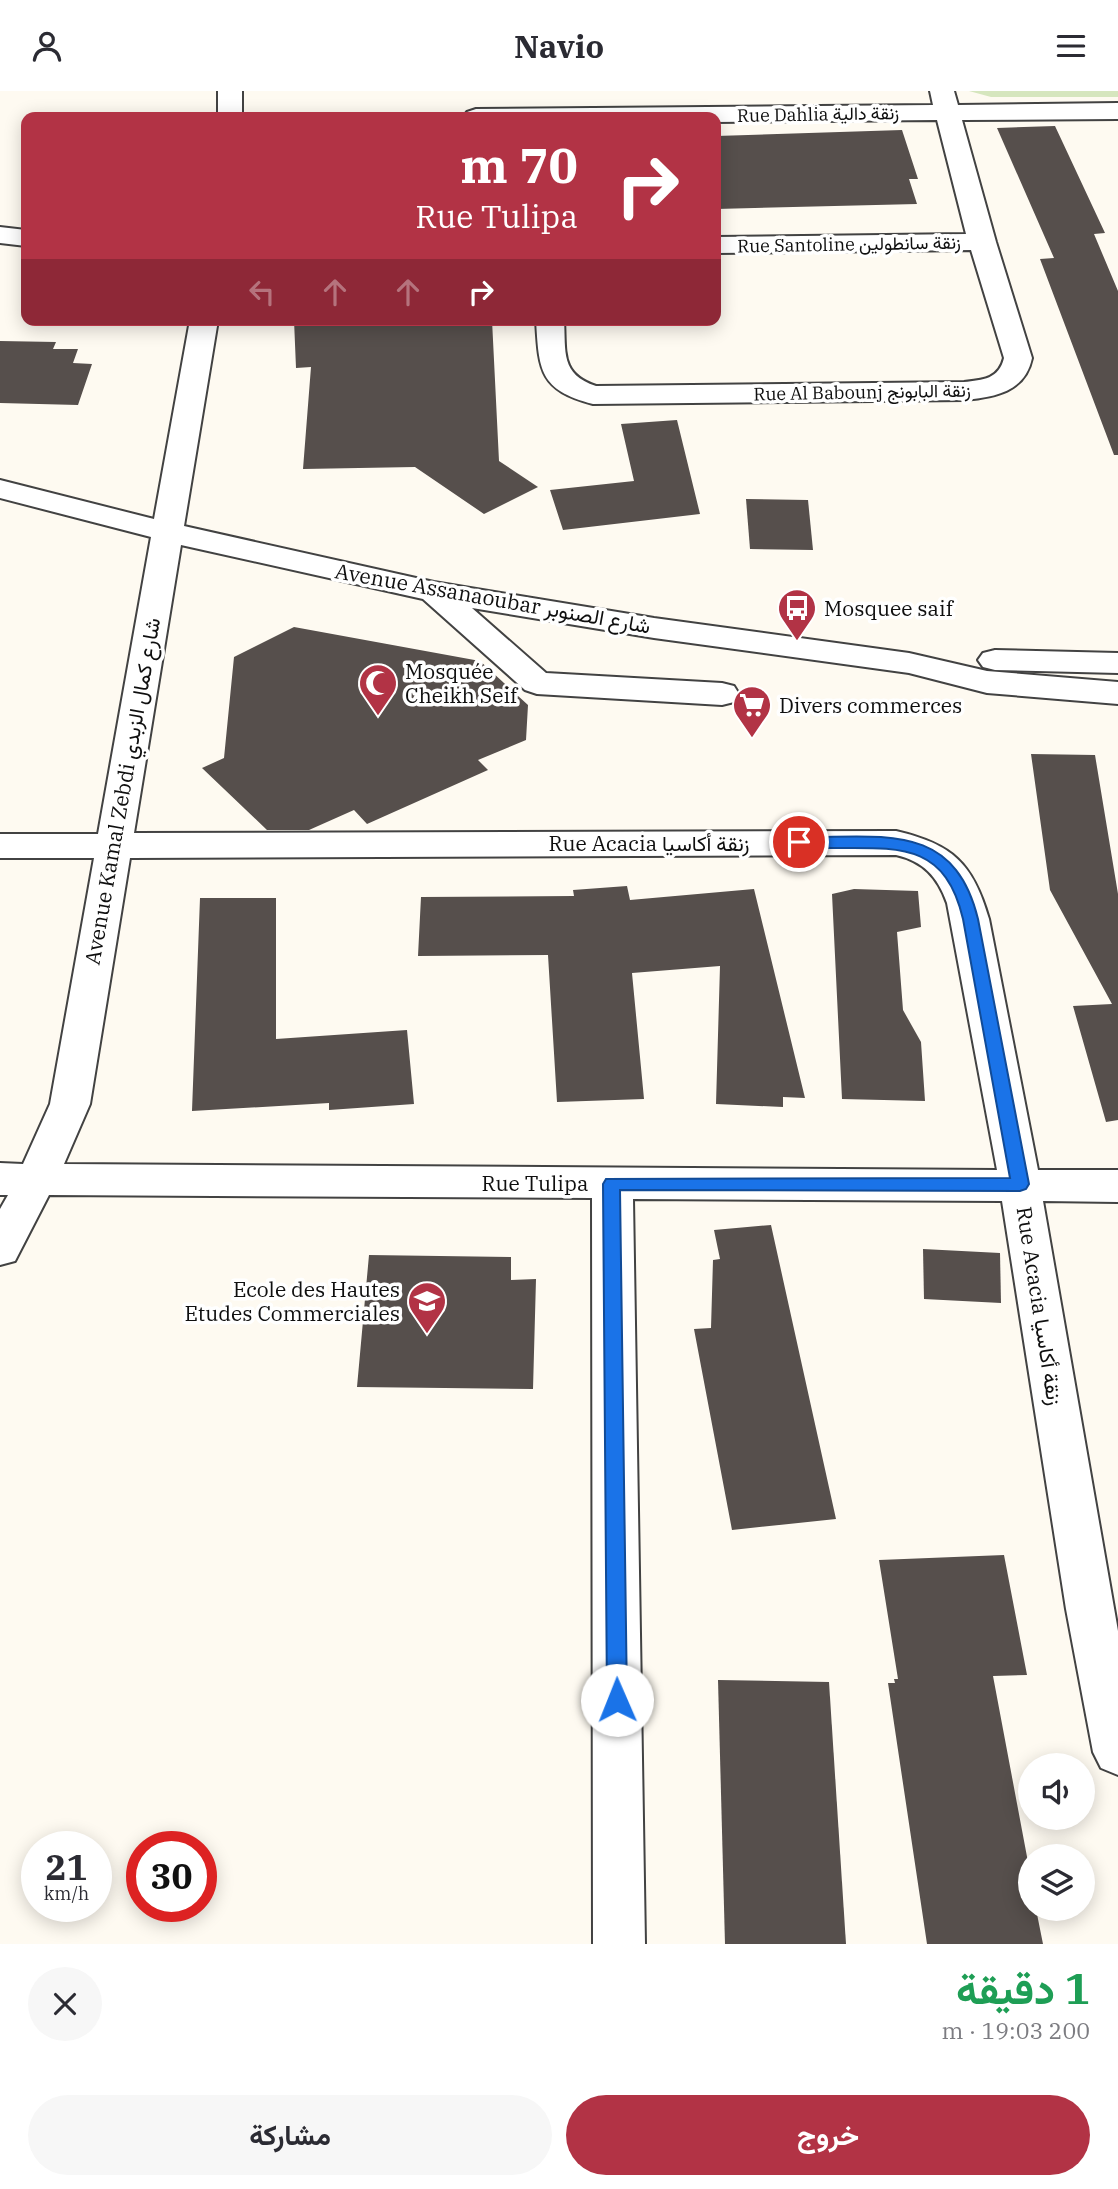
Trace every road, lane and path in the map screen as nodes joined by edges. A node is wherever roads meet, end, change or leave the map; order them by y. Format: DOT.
graph roads {
  1 [pos="230,91"];
  2 [pos="945,102"];
  3 [pos="1118,111"];
  4 [pos="230,112"];
  5 [pos="632,112"];
  6 [pos="0,235"];
  7 [pos="21,237"];
  8 [pos="982,242"];
  9 [pos="721,245"];
  10 [pos="203,326"];
  11 [pos="550,326"];
  12 [pos="0,489"];
  13 [pos="167,532"];
  14 [pos="434,592"];
  15 [pos="909,663"];
  16 [pos="1118,663"];
  17 [pos="1118,693"];
  18 [pos="722,694"];
  19 [pos="0,846"];
  20 [pos="112,847"];
  21 [pos="18,1180"];
  22 [pos="612,1184"];
  23 [pos="1020,1184"];
  24 [pos="1118,1186"];
  25 [pos="0,1248"];
  26 [pos="1104,1610"];
  27 [pos="1118,1752"];
  28 [pos="619,1944"];
  1 -- 4 [label="street"];
  2 -- 3 [label="street, Rue Dahlia زنقة دالية"];
  2 -- 5 [label="street, Rue Dahlia زنقة دالية"];
  2 -- 8 [label="street, Rue Al Babounj زنقة البابونج"];
  6 -- 7 [label="street"];
  8 -- 9 [label="street, Rue Santoline زنقة سانطولين"];
  8 -- 11 [label="street, Rue Al Babounj زنقة البابونج"];
  10 -- 13 [label="street, Avenue Kamal Zebdi شارع كمال الزبدي"];
  12 -- 13 [label="street, Avenue Assanaoubar شارع الصنوبر"];
  13 -- 14 [label="street, Avenue Assanaoubar شارع الصنوبر"];
  13 -- 20 [label="street, Avenue Kamal Zebdi شارع كمال الزبدي"];
  14 -- 15 [label="street, Avenue Assanaoubar شارع الصنوبر"];
  14 -- 18 [label="street"];
  15 -- 16 [label="street, Avenue Assanaoubar شارع الصنوبر"];
  15 -- 17 [label="street, Avenue Assanaoubar شارع الصنوبر"];
  19 -- 20 [label="street, Rue Acacia زنقة أكاسيا"];
  20 -- 21 [label="street, Avenue Kamal Zebdi شارع كمال الزبدي"];
  20 -- 23 [label="street, Rue Acacia زنقة أكاسيا"];
  21 -- 22 [label="street, Rue Tulipa"];
  21 -- 25 [label="street, Avenue Kamal Zebdi شارع كمال الزبدي"];
  22 -- 23 [label="street, Rue Tulipa"];
  22 -- 28 [label="street"];
  23 -- 24 [label="street, Rue Tulipa"];
  23 -- 26 [label="street, Rue Acacia زنقة أكاسيا"];
  26 -- 27 [label="street, Rue Acacia زنقة أكاسيا"];
}
